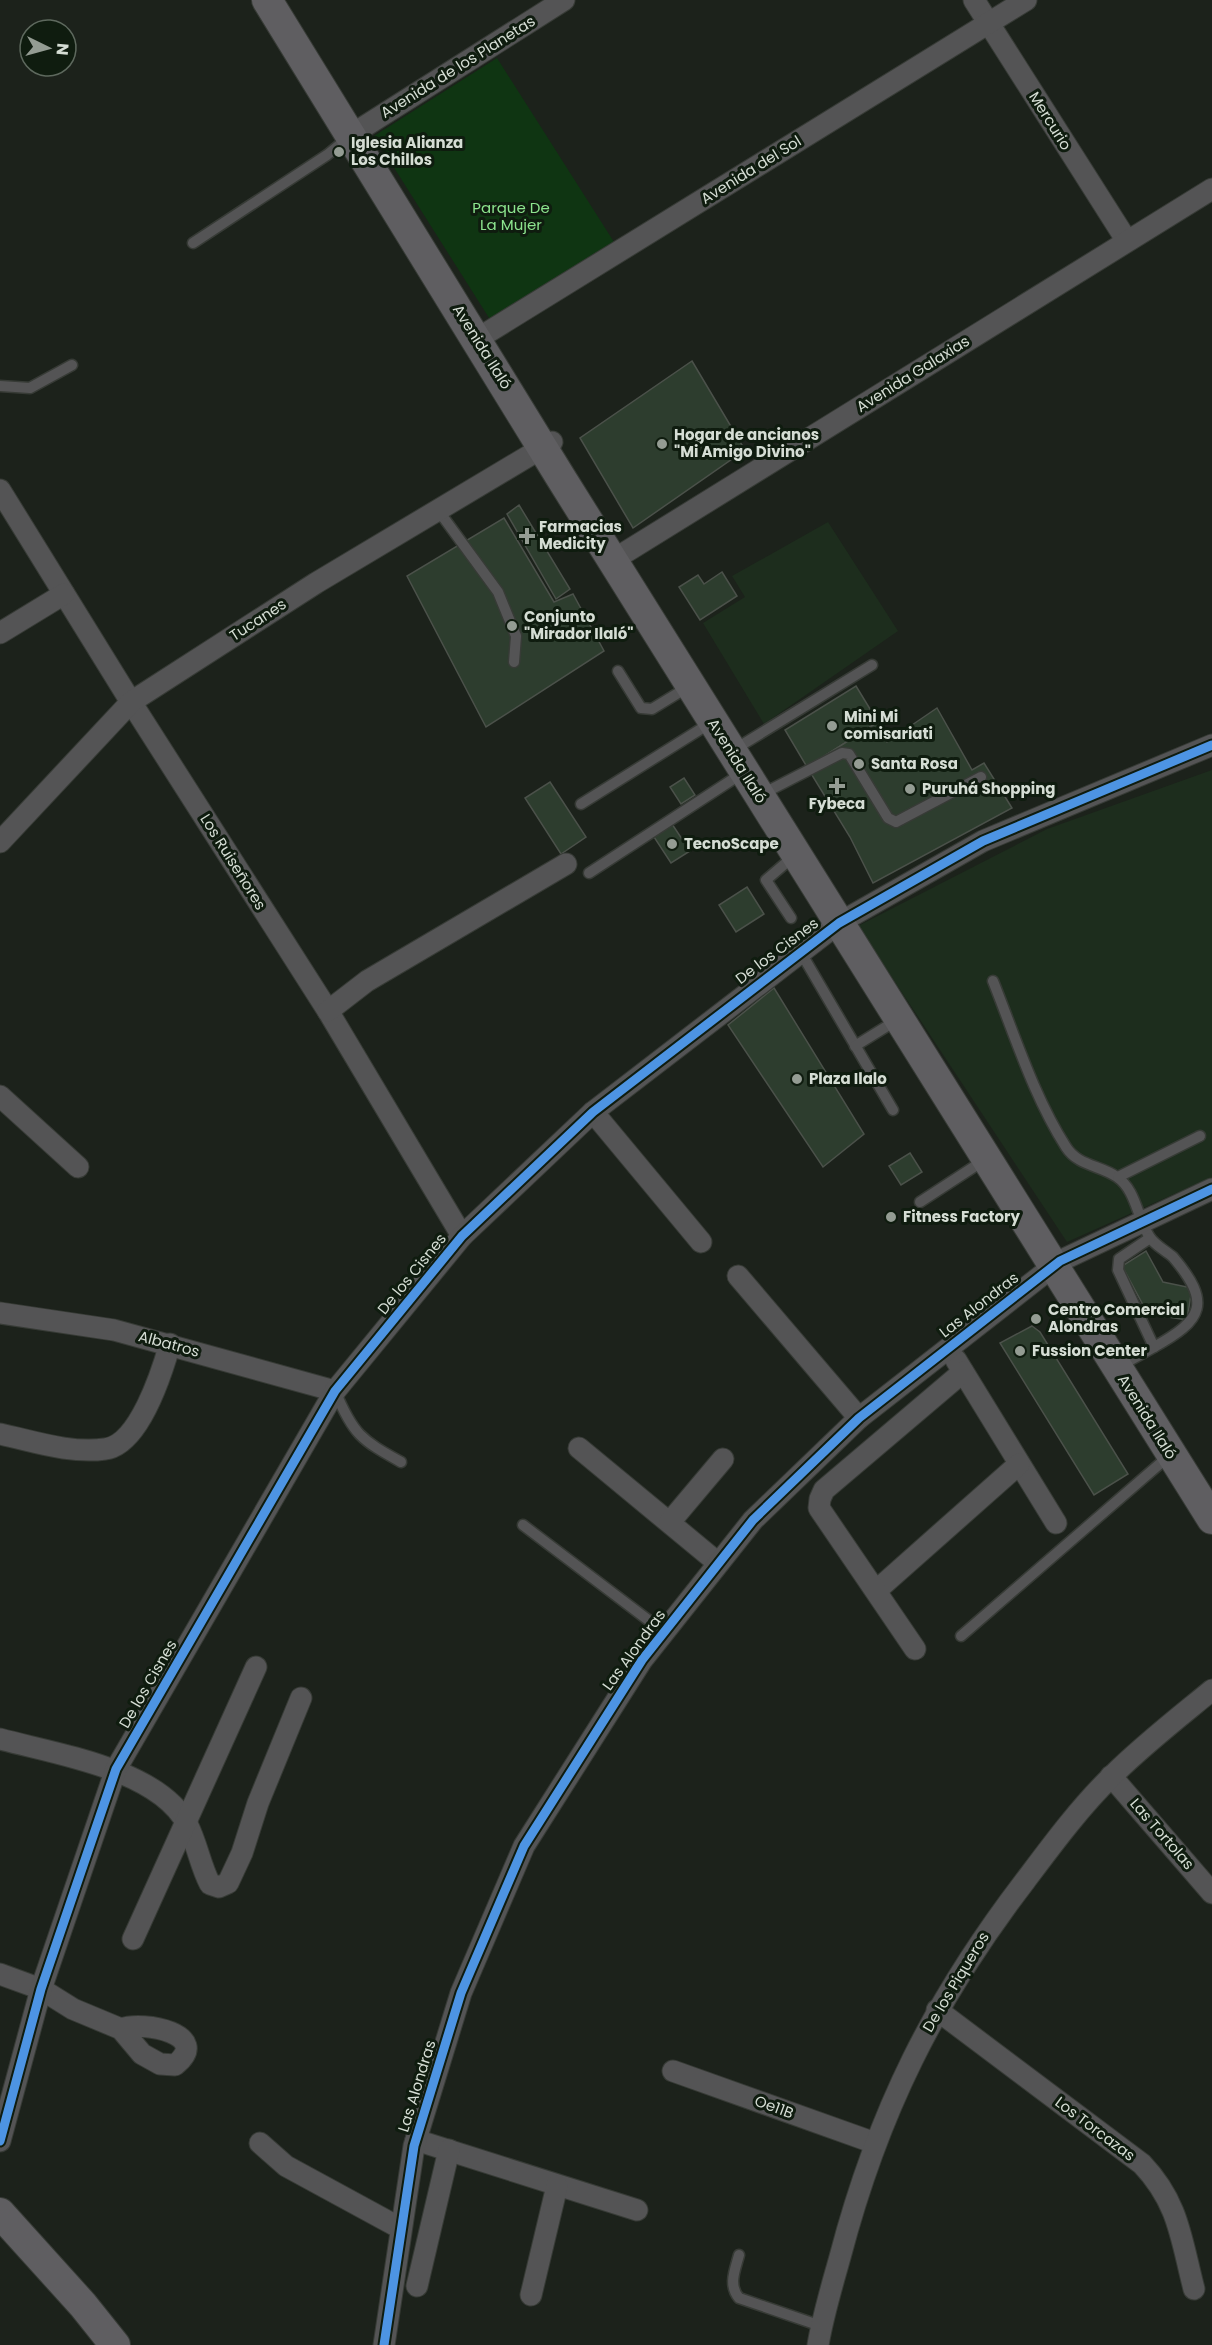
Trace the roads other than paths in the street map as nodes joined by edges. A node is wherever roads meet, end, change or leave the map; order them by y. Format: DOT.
graph roads {
  1 [pos="267,0"];
  2 [pos="283,0"];
  3 [pos="564,0"];
  4 [pos="974,0"];
  5 [pos="1026,0"];
  6 [pos="988,23"];
  7 [pos="356,132"];
  8 [pos="1212,189"];
  9 [pos="1127,241"];
  10 [pos="193,243"];
  11 [pos="481,337"];
  12 [pos="72,365"];
  13 [pos="0,386"];
  14 [pos="548,445"];
  15 [pos="0,489"];
  16 [pos="438,510"];
  17 [pos="617,558"];
  18 [pos="64,594"];
  19 [pos="0,633"];
  20 [pos="514,662"];
  21 [pos="872,665"];
  22 [pos="618,671"];
  23 [pos="691,685"];
  24 [pos="131,702"];
  25 [pos="712,722"];
  26 [pos="1212,745"];
  27 [pos="742,759"];
  28 [pos="981,777"];
  29 [pos="768,791"];
  30 [pos="581,804"];
  31 [pos="0,842"];
  32 [pos="796,854"];
  33 [pos="566,864"];
  34 [pos="589,873"];
  35 [pos="791,918"];
  36 [pos="843,921"];
  37 [pos="800,951"];
  38 [pos="993,981"];
  39 [pos="328,1011"];
  40 [pos="900,1019"];
  41 [pos="855,1046"];
  42 [pos="0,1096"];
  43 [pos="893,1110"];
  44 [pos="593,1112"];
  45 [pos="1200,1136"];
  46 [pos="987,1159"];
  47 [pos="78,1167"];
  48 [pos="1118,1177"];
  49 [pos="1212,1189"];
  50 [pos="920,1202"];
  51 [pos="1146,1230"];
  52 [pos="462,1236"];
  53 [pos="701,1242"];
  54 [pos="1056,1264"];
  55 [pos="738,1276"];
  56 [pos="0,1313"];
  57 [pos="170,1344"];
  58 [pos="948,1347"];
  59 [pos="1154,1347"];
  60 [pos="1125,1363"];
  61 [pos="963,1372"];
  62 [pos="335,1391"];
  63 [pos="859,1418"];
  64 [pos="0,1434"];
  65 [pos="579,1448"];
  66 [pos="1171,1454"];
  67 [pos="723,1459"];
  68 [pos="401,1462"];
  69 [pos="1019,1464"];
  70 [pos="1212,1500"];
  71 [pos="1212,1519"];
  72 [pos="669,1522"];
  73 [pos="1056,1523"];
  74 [pos="523,1525"];
  75 [pos="718,1563"];
  76 [pos="877,1590"];
  77 [pos="664,1632"];
  78 [pos="961,1635"];
  79 [pos="915,1648"];
  80 [pos="256,1667"];
  81 [pos="1212,1690"];
  82 [pos="301,1698"];
  83 [pos="0,1739"];
  84 [pos="116,1769"];
  85 [pos="1111,1776"];
  86 [pos="187,1824"];
  87 [pos="1212,1893"];
  88 [pos="133,1939"];
  89 [pos="0,1974"];
  90 [pos="41,1989"];
  91 [pos="937,2010"];
  92 [pos="121,2029"];
  93 [pos="673,2071"];
  94 [pos="4,2107"];
  95 [pos="416,2140"];
  96 [pos="0,2141"];
  97 [pos="260,2142"];
  98 [pos="875,2143"];
  99 [pos="449,2150"];
  100 [pos="557,2186"];
  101 [pos="637,2210"];
  102 [pos="3,2224"];
  103 [pos="400,2228"];
  104 [pos="739,2255"];
  105 [pos="417,2286"];
  106 [pos="1194,2289"];
  107 [pos="531,2295"];
  108 [pos="820,2335"];
  109 [pos="115,2345"];
  110 [pos="384,2345"];
  1 -- 7 [label="main road, Avenida Ilaló"];
  2 -- 7 [label="main road, Avenida Ilaló"];
  3 -- 7 [label="street, Avenida de los Planetas"];
  4 -- 6 [label="street, Mercurio"];
  5 -- 6 [label="street, Avenida del Sol"];
  6 -- 9 [label="street, Mercurio"];
  6 -- 11 [label="street, Avenida del Sol"];
  7 -- 10 [label="lane"];
  7 -- 11 [label="main road, Avenida Ilaló"];
  8 -- 9 [label="street, Avenida Galaxias"];
  9 -- 17 [label="street, Avenida Galaxias"];
  11 -- 14 [label="main road, Avenida Ilaló"];
  12 -- 13 [label="lane"];
  14 -- 16 [label="street, Tucanes"];
  14 -- 17 [label="main road, Avenida Ilaló"];
  15 -- 18 [label="street, Los Ruiseñores"];
  16 -- 20 [label="lane"];
  16 -- 24 [label="street, Tucanes"];
  17 -- 23 [label="main road, Avenida Ilaló"];
  17 -- 27 [label="main road, Avenida Ilaló"];
  18 -- 19 [label="street"];
  18 -- 24 [label="street, Los Ruiseñores"];
  21 -- 27 [label="lane"];
  22 -- 23 [label="lane"];
  23 -- 25 [label="main road, Avenida Ilaló"];
  24 -- 31 [label="street, Tucanes"];
  24 -- 39 [label="street, Los Ruiseñores"];
  25 -- 27 [label="main road, Avenida Ilaló"];
  25 -- 30 [label="lane"];
  26 -- 36 [label="street, De los Cisnes"];
  27 -- 29 [label="main road, Avenida Ilaló"];
  27 -- 32 [label="main road, Avenida Ilaló"];
  27 -- 34 [label="lane"];
  28 -- 29 [label="lane"];
  29 -- 36 [label="main road, Avenida Ilaló"];
  32 -- 35 [label="lane"];
  32 -- 36 [label="main road, Avenida Ilaló"];
  33 -- 39 [label="street"];
  36 -- 37 [label="street, De los Cisnes"];
  36 -- 40 [label="main road, Avenida Ilaló"];
  36 -- 54 [label="main road, Avenida Ilaló"];
  37 -- 41 [label="lane"];
  37 -- 44 [label="street, De los Cisnes"];
  38 -- 48 [label="lane"];
  39 -- 52 [label="street, Los Ruiseñores"];
  40 -- 41 [label="lane"];
  40 -- 46 [label="main road, Avenida Ilaló"];
  41 -- 43 [label="lane"];
  42 -- 47 [label="street"];
  44 -- 52 [label="street, De los Cisnes"];
  44 -- 53 [label="street"];
  45 -- 48 [label="lane"];
  46 -- 50 [label="lane"];
  46 -- 54 [label="main road, Avenida Ilaló"];
  48 -- 51 [label="lane"];
  49 -- 51 [label="street, Las Alondras"];
  51 -- 54 [label="street, Las Alondras"];
  51 -- 59 [label="lane"];
  51 -- 59 [label="lane"];
  52 -- 62 [label="street, De los Cisnes"];
  54 -- 58 [label="street, Las Alondras"];
  54 -- 60 [label="main road, Avenida Ilaló"];
  54 -- 66 [label="main road, Avenida Ilaló"];
  55 -- 63 [label="street"];
  56 -- 57 [label="street, Albatros"];
  57 -- 62 [label="street, Albatros"];
  57 -- 64 [label="street"];
  58 -- 61 [label="street"];
  58 -- 63 [label="street, Las Alondras"];
  59 -- 60 [label="lane"];
  60 -- 70 [label="main road, Avenida Ilaló"];
  61 -- 69 [label="street"];
  61 -- 76 [label="street"];
  62 -- 68 [label="lane"];
  62 -- 84 [label="street, De los Cisnes"];
  63 -- 75 [label="street, Las Alondras"];
  65 -- 72 [label="street"];
  66 -- 71 [label="main road, Avenida Ilaló"];
  66 -- 78 [label="lane"];
  67 -- 72 [label="street"];
  69 -- 73 [label="street"];
  69 -- 76 [label="street"];
  72 -- 75 [label="street"];
  74 -- 77 [label="lane"];
  75 -- 77 [label="street, Las Alondras"];
  76 -- 79 [label="street"];
  77 -- 95 [label="street, Las Alondras"];
  80 -- 86 [label="street"];
  81 -- 85 [label="street, De los Piqueros"];
  82 -- 86 [label="street"];
  83 -- 84 [label="street"];
  84 -- 86 [label="street"];
  84 -- 90 [label="street, De los Cisnes"];
  85 -- 87 [label="street, Las Tortolas"];
  85 -- 91 [label="street, De los Piqueros"];
  86 -- 88 [label="street"];
  89 -- 90 [label="street"];
  90 -- 92 [label="street"];
  90 -- 94 [label="street, De los Cisnes"];
  91 -- 98 [label="street, De los Piqueros"];
  91 -- 106 [label="street, Los Torcazas"];
  93 -- 98 [label="street, Oe11B"];
  94 -- 96 [label="street, De los Cisnes"];
  95 -- 99 [label="street"];
  95 -- 103 [label="street, Las Alondras"];
  97 -- 103 [label="street"];
  98 -- 108 [label="street, De los Piqueros"];
  99 -- 100 [label="street"];
  99 -- 105 [label="street"];
  100 -- 101 [label="street"];
  100 -- 107 [label="street"];
  102 -- 109 [label="main road"];
  103 -- 110 [label="street, Las Alondras"];
  104 -- 108 [label="lane"];
}
